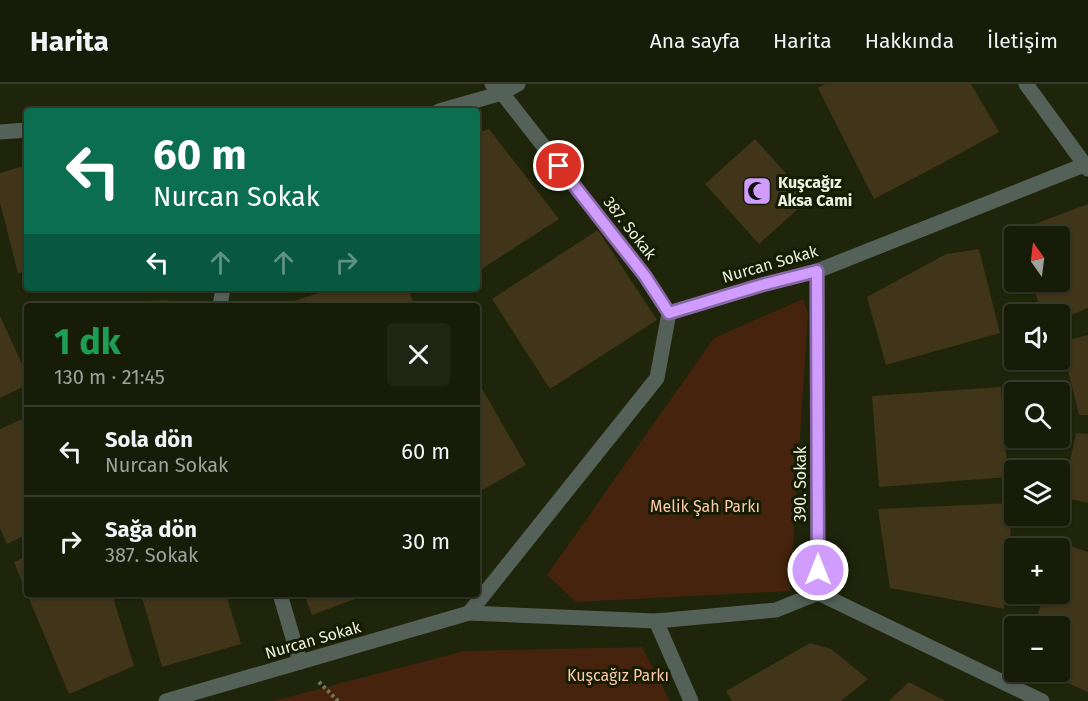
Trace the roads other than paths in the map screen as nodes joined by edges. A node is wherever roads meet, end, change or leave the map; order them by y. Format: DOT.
graph roads {
  1 [pos="518,84"];
  2 [pos="1026,84"];
  3 [pos="497,88"];
  4 [pos="447,108"];
  5 [pos="24,130"];
  6 [pos="0,132"];
  7 [pos="1087,167"];
  8 [pos="817,271"];
  9 [pos="669,313"];
  10 [pos="818,593"];
  11 [pos="281,597"];
  12 [pos="469,613"];
  13 [pos="656,621"];
  14 [pos="300,662"];
  15 [pos="166,701"];
  16 [pos="691,701"];
  17 [pos="1042,701"];
  1 -- 3 [label="street"];
  2 -- 7 [label="street"];
  3 -- 4 [label="street"];
  3 -- 9 [label="street, 387. Sokak"];
  5 -- 6 [label="street"];
  7 -- 8 [label="street, Nurcan Sokak"];
  8 -- 9 [label="street, Nurcan Sokak"];
  8 -- 10 [label="street, 390. Sokak"];
  9 -- 12 [label="street"];
  10 -- 13 [label="street, Nurcan Sokak"];
  10 -- 17 [label="street"];
  11 -- 14 [label="street"];
  12 -- 13 [label="street, Nurcan Sokak"];
  12 -- 14 [label="street, Nurcan Sokak"];
  13 -- 16 [label="street"];
  14 -- 15 [label="street, Nurcan Sokak"];
}
